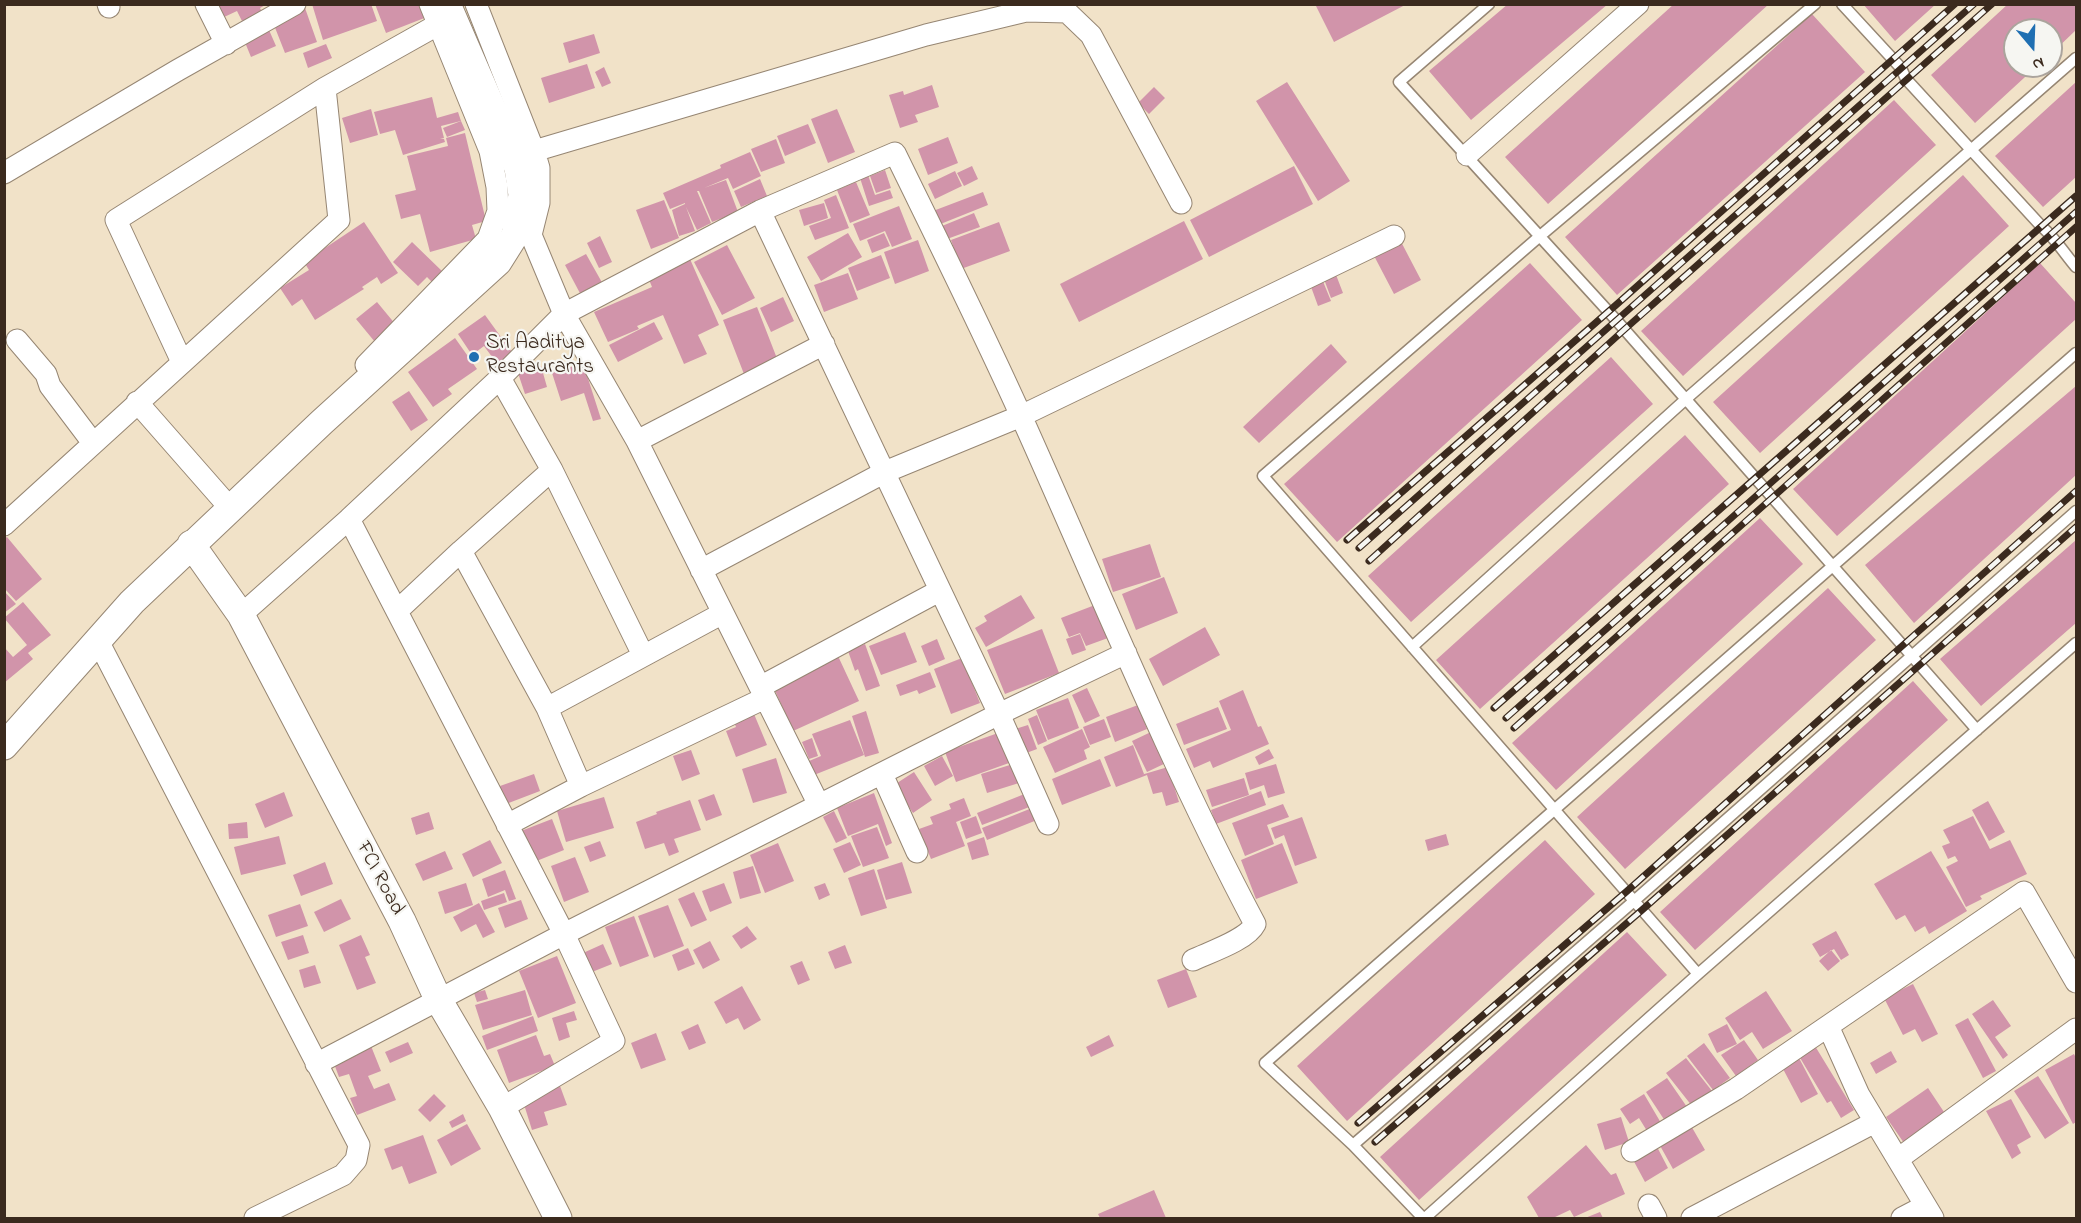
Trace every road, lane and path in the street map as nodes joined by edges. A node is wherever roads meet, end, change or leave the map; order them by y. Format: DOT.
graph roads {
  1 [pos="206,4"];
  2 [pos="295,4"];
  3 [pos="430,4"];
  4 [pos="476,4"];
  5 [pos="1489,4"];
  6 [pos="1638,4"];
  7 [pos="1815,4"];
  8 [pos="1842,4"];
  9 [pos="443,14"];
  10 [pos="226,44"];
  11 [pos="2076,58"];
  12 [pos="325,88"];
  13 [pos="1971,150"];
  14 [pos="534,151"];
  15 [pos="1467,155"];
  16 [pos="4,173"];
  17 [pos="1181,203"];
  18 [pos="760,211"];
  19 [pos="1394,236"];
  20 [pos="1540,236"];
  21 [pos="2076,267"];
  22 [pos="564,314"];
  23 [pos="17,340"];
  24 [pos="824,344"];
  25 [pos="2076,353"];
  26 [pos="182,362"];
  27 [pos="500,378"];
  28 [pos="1686,399"];
  29 [pos="137,402"];
  30 [pos="1021,416"];
  31 [pos="637,441"];
  32 [pos="93,442"];
  33 [pos="552,470"];
  34 [pos="885,472"];
  35 [pos="250,490"];
  36 [pos="230,508"];
  37 [pos="2076,511"];
  38 [pos="349,519"];
  39 [pos="4,525"];
  40 [pos="191,544"];
  41 [pos="461,551"];
  42 [pos="1833,566"];
  43 [pos="701,570"];
  44 [pos="939,591"];
  45 [pos="397,611"];
  46 [pos="723,613"];
  47 [pos="242,615"];
  48 [pos="97,639"];
  49 [pos="2076,643"];
  50 [pos="1412,647"];
  51 [pos="1126,654"];
  52 [pos="643,655"];
  53 [pos="1911,656"];
  54 [pos="763,693"];
  55 [pos="547,708"];
  56 [pos="999,714"];
  57 [pos="1977,730"];
  58 [pos="4,746"];
  59 [pos="882,774"];
  60 [pos="582,786"];
  61 [pos="819,805"];
  62 [pos="1555,810"];
  63 [pos="1048,824"];
  64 [pos="507,825"];
  65 [pos="917,852"];
  66 [pos="1634,901"];
  67 [pos="564,934"];
  68 [pos="1193,960"];
  69 [pos="1698,974"];
  70 [pos="2076,982"];
  71 [pos="438,999"];
  72 [pos="1828,1026"];
  73 [pos="2076,1029"];
  74 [pos="316,1064"];
  75 [pos="502,1108"];
  76 [pos="1875,1122"];
  77 [pos="1353,1145"];
  78 [pos="1632,1151"];
  79 [pos="1898,1160"];
  80 [pos="1929,1212"];
  81 [pos="255,1218"];
  82 [pos="558,1218"];
  83 [pos="1424,1218"];
  84 [pos="1692,1218"];
  85 [pos="1902,1218"];
  1 -- 10 [label="street"];
  2 -- 10 [label="street"];
  3 -- 9 [label="street"];
  4 -- 14 [label="street"];
  5 -- 15 [label="lane"];
  6 -- 15 [label="street"];
  7 -- 20 [label="lane"];
  8 -- 13 [label="lane"];
  9 -- 12 [label="street"];
  9 -- 35 [label="street"];
  9 -- 35 [label="street"];
  10 -- 16 [label="street"];
  11 -- 13 [label="lane"];
  12 -- 26 [label="street"];
  12 -- 26 [label="street"];
  13 -- 21 [label="lane"];
  13 -- 28 [label="lane"];
  14 -- 17 [label="street"];
  14 -- 22 [label="street"];
  15 -- 20 [label="lane"];
  18 -- 22 [label="street"];
  18 -- 24 [label="street"];
  18 -- 30 [label="street"];
  19 -- 30 [label="street"];
  20 -- 28 [label="lane"];
  20 -- 50 [label="lane"];
  22 -- 27 [label="street"];
  22 -- 31 [label="street"];
  23 -- 32 [label="street"];
  24 -- 31 [label="street"];
  24 -- 34 [label="street"];
  25 -- 42 [label="lane"];
  26 -- 29 [label="street"];
  27 -- 33 [label="street"];
  27 -- 38 [label="street"];
  28 -- 42 [label="lane"];
  28 -- 50 [label="lane"];
  29 -- 32 [label="street"];
  29 -- 36 [label="street"];
  30 -- 34 [label="street"];
  30 -- 51 [label="street"];
  31 -- 43 [label="street"];
  32 -- 39 [label="street"];
  33 -- 41 [label="street"];
  33 -- 52 [label="street"];
  34 -- 43 [label="street"];
  34 -- 44 [label="street"];
  35 -- 36 [label="street"];
  36 -- 40 [label="street"];
  37 -- 53 [label="lane"];
  38 -- 45 [label="street"];
  38 -- 47 [label="street"];
  40 -- 47 [label="street, FCI Road"];
  40 -- 48 [label="street"];
  41 -- 45 [label="street"];
  41 -- 55 [label="street"];
  42 -- 53 [label="lane"];
  42 -- 62 [label="lane"];
  43 -- 46 [label="street"];
  44 -- 54 [label="street"];
  44 -- 56 [label="street"];
  45 -- 64 [label="street"];
  46 -- 52 [label="street"];
  46 -- 54 [label="street"];
  47 -- 71 [label="street, FCI Road"];
  48 -- 58 [label="street"];
  48 -- 74 [label="street"];
  49 -- 57 [label="lane"];
  50 -- 62 [label="lane"];
  51 -- 56 [label="street"];
  51 -- 68 [label="street"];
  52 -- 55 [label="street"];
  53 -- 57 [label="lane"];
  53 -- 66 [label="lane"];
  54 -- 60 [label="street"];
  54 -- 61 [label="street"];
  55 -- 60 [label="street"];
  56 -- 59 [label="street"];
  56 -- 63 [label="street"];
  57 -- 69 [label="lane"];
  59 -- 61 [label="street"];
  59 -- 65 [label="street"];
  60 -- 64 [label="street"];
  61 -- 67 [label="street"];
  62 -- 66 [label="lane"];
  62 -- 77 [label="lane"];
  64 -- 67 [label="street"];
  66 -- 69 [label="lane"];
  66 -- 77 [label="lane"];
  67 -- 71 [label="street"];
  67 -- 75 [label="street"];
  69 -- 83 [label="lane"];
  70 -- 72 [label="street"];
  71 -- 74 [label="street"];
  71 -- 75 [label="street, FCI Road"];
  72 -- 76 [label="street"];
  72 -- 78 [label="street"];
  73 -- 79 [label="street"];
  74 -- 81 [label="street"];
  75 -- 82 [label="street, FCI Road"];
  76 -- 79 [label="street"];
  76 -- 84 [label="street"];
  77 -- 83 [label="lane"];
  79 -- 80 [label="street"];
  80 -- 85 [label="street"];
}
